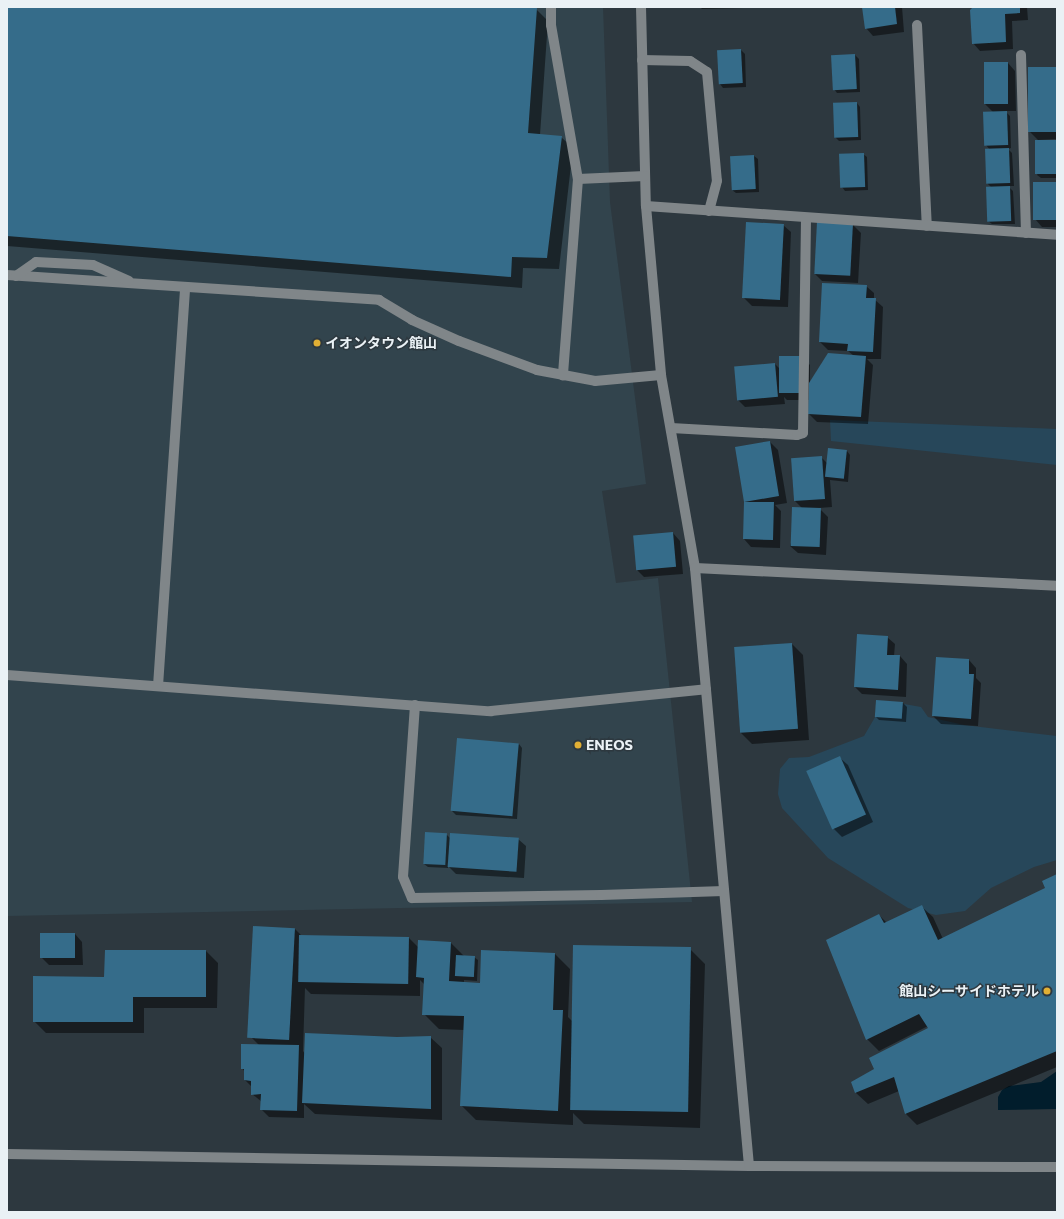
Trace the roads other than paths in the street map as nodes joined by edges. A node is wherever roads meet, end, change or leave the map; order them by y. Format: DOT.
graph roads {
  1 [pos="551,7"];
  2 [pos="641,7"];
  3 [pos="917,25"];
  4 [pos="1021,55"];
  5 [pos="642,60"];
  6 [pos="645,176"];
  7 [pos="578,178"];
  8 [pos="646,206"];
  9 [pos="709,211"];
  10 [pos="806,218"];
  11 [pos="928,226"];
  12 [pos="1026,233"];
  13 [pos="1057,235"];
  14 [pos="12,276"];
  15 [pos="134,284"];
  16 [pos="186,287"];
  17 [pos="563,375"];
  18 [pos="662,375"];
  19 [pos="671,428"];
  20 [pos="695,568"];
  21 [pos="1057,586"];
  22 [pos="7,675"];
  23 [pos="158,686"];
  24 [pos="706,689"];
  25 [pos="416,706"];
  26 [pos="724,891"];
  27 [pos="7,1154"];
  28 [pos="749,1166"];
  29 [pos="1057,1167"];
  1 -- 7 [label="street"];
  2 -- 5 [label="street"];
  3 -- 11 [label="street"];
  4 -- 12 [label="street"];
  5 -- 6 [label="street"];
  5 -- 9 [label="street"];
  6 -- 7 [label="street"];
  6 -- 8 [label="street"];
  7 -- 17 [label="street"];
  8 -- 9 [label="street"];
  8 -- 18 [label="street"];
  9 -- 10 [label="street"];
  10 -- 11 [label="street"];
  10 -- 19 [label="street"];
  11 -- 12 [label="street"];
  12 -- 13 [label="street"];
  14 -- 15 [label="street"];
  14 -- 15 [label="street"];
  15 -- 16 [label="street"];
  16 -- 17 [label="street"];
  16 -- 23 [label="street"];
  17 -- 18 [label="street"];
  18 -- 19 [label="street"];
  19 -- 20 [label="street"];
  20 -- 21 [label="street"];
  20 -- 24 [label="street"];
  22 -- 23 [label="street"];
  23 -- 25 [label="street"];
  24 -- 25 [label="street"];
  24 -- 26 [label="street"];
  25 -- 26 [label="street"];
  26 -- 28 [label="street"];
  27 -- 28 [label="street"];
  28 -- 29 [label="street"];
}
